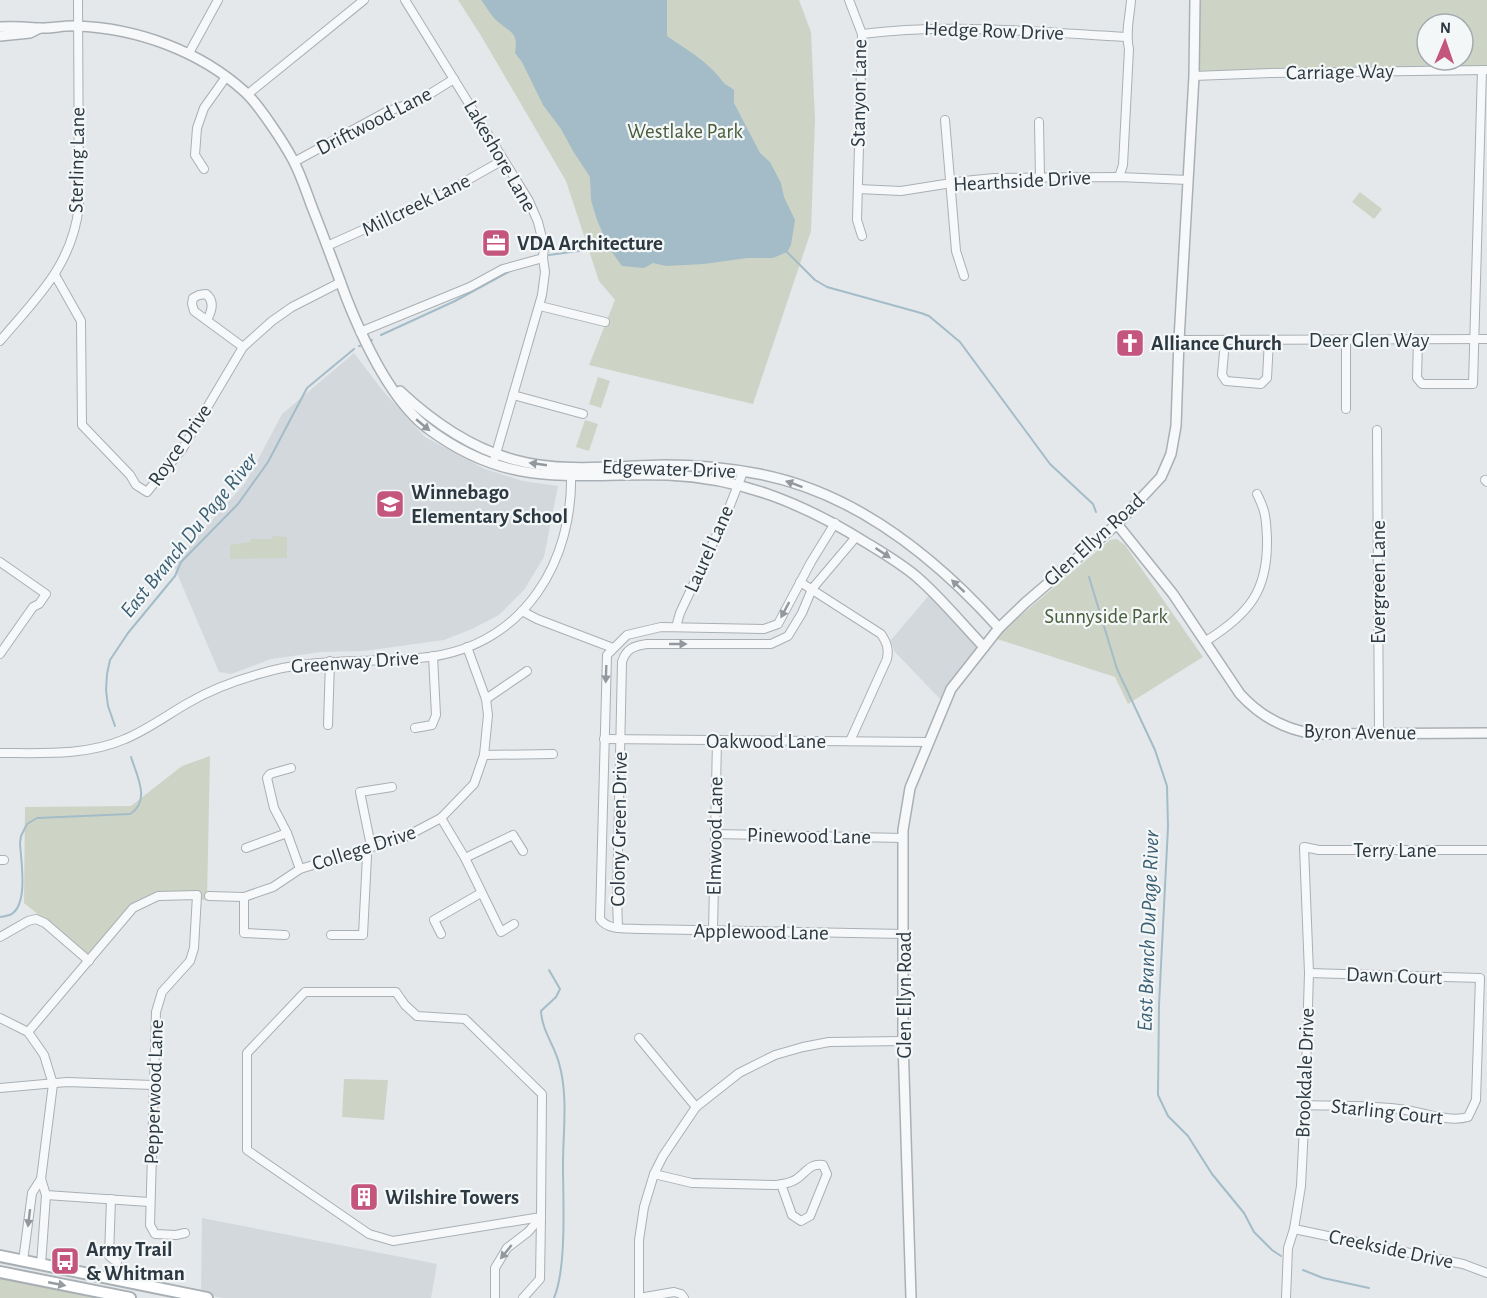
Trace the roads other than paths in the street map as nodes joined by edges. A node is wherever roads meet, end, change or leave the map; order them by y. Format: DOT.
graph roads {
  1 [pos="78,0"];
  2 [pos="218,0"];
  3 [pos="364,0"];
  4 [pos="405,0"];
  5 [pos="849,0"];
  6 [pos="1131,0"];
  7 [pos="1195,0"];
  8 [pos="78,26"];
  9 [pos="0,27"];
  10 [pos="39,28"];
  11 [pos="862,34"];
  12 [pos="0,36"];
  13 [pos="1126,37"];
  14 [pos="189,53"];
  15 [pos="1484,70"];
  16 [pos="1194,76"];
  17 [pos="226,77"];
  18 [pos="454,79"];
  19 [pos="248,94"];
  20 [pos="945,120"];
  21 [pos="1039,122"];
  22 [pos="503,160"];
  23 [pos="294,162"];
  24 [pos="204,169"];
  25 [pos="1119,177"];
  26 [pos="1040,178"];
  27 [pos="1188,180"];
  28 [pos="950,184"];
  29 [pos="858,189"];
  30 [pos="862,236"];
  31 [pos="327,246"];
  32 [pos="543,258"];
  33 [pos="55,276"];
  34 [pos="964,276"];
  35 [pos="341,282"];
  36 [pos="540,306"];
  37 [pos="207,320"];
  38 [pos="605,322"];
  39 [pos="360,332"];
  40 [pos="1474,339"];
  41 [pos="1487,339"];
  42 [pos="1179,340"];
  43 [pos="1225,340"];
  44 [pos="1269,340"];
  45 [pos="1346,340"];
  46 [pos="1418,340"];
  47 [pos="0,341"];
  48 [pos="243,347"];
  49 [pos="387,380"];
  50 [pos="513,395"];
  51 [pos="1346,409"];
  52 [pos="583,414"];
  53 [pos="1377,430"];
  54 [pos="496,454"];
  55 [pos="493,464"];
  56 [pos="570,466"];
  57 [pos="742,472"];
  58 [pos="571,477"];
  59 [pos="738,485"];
  60 [pos="1257,494"];
  61 [pos="835,522"];
  62 [pos="1117,524"];
  63 [pos="856,537"];
  64 [pos="0,562"];
  65 [pos="800,582"];
  66 [pos="812,589"];
  67 [pos="522,611"];
  68 [pos="676,627"];
  69 [pos="999,628"];
  70 [pos="1206,641"];
  71 [pos="466,647"];
  72 [pos="613,648"];
  73 [pos="984,648"];
  74 [pos="0,654"];
  75 [pos="432,656"];
  76 [pos="330,661"];
  77 [pos="527,671"];
  78 [pos="486,699"];
  79 [pos="328,725"];
  80 [pos="415,728"];
  81 [pos="1487,733"];
  82 [pos="1379,734"];
  83 [pos="604,740"];
  84 [pos="620,740"];
  85 [pos="717,741"];
  86 [pos="850,741"];
  87 [pos="928,742"];
  88 [pos="0,753"];
  89 [pos="553,754"];
  90 [pos="484,755"];
  91 [pos="291,768"];
  92 [pos="392,787"];
  93 [pos="441,818"];
  94 [pos="287,833"];
  95 [pos="715,834"];
  96 [pos="903,838"];
  97 [pos="368,847"];
  98 [pos="1304,847"];
  99 [pos="246,848"];
  100 [pos="1487,850"];
  101 [pos="523,851"];
  102 [pos="465,858"];
  103 [pos="300,869"];
  104 [pos="481,893"];
  105 [pos="209,896"];
  106 [pos="244,897"];
  107 [pos="514,924"];
  108 [pos="618,928"];
  109 [pos="713,932"];
  110 [pos="441,934"];
  111 [pos="904,934"];
  112 [pos="285,935"];
  113 [pos="331,935"];
  114 [pos="0,937"];
  115 [pos="89,961"];
  116 [pos="1309,973"];
  117 [pos="0,1018"];
  118 [pos="28,1032"];
  119 [pos="639,1038"];
  120 [pos="903,1041"];
  121 [pos="53,1084"];
  122 [pos="153,1084"];
  123 [pos="0,1088"];
  124 [pos="1305,1105"];
  125 [pos="696,1107"];
  126 [pos="1468,1117"];
  127 [pos="654,1174"];
  128 [pos="41,1179"];
  129 [pos="781,1184"];
  130 [pos="46,1195"];
  131 [pos="111,1199"];
  132 [pos="149,1202"];
  133 [pos="541,1216"];
  134 [pos="1294,1229"];
  135 [pos="185,1233"];
  136 [pos="0,1256"];
  137 [pos="23,1261"];
  138 [pos="117,1262"];
  139 [pos="41,1265"];
  140 [pos="0,1272"];
  141 [pos="1487,1273"];
  142 [pos="129,1298"];
  143 [pos="207,1298"];
  144 [pos="495,1298"];
  145 [pos="523,1298"];
  146 [pos="639,1298"];
  147 [pos="684,1298"];
  148 [pos="911,1298"];
  149 [pos="1286,1298"];
  1 -- 8 [label="street, Sterling Lane"];
  2 -- 14 [label="street"];
  3 -- 19 [label="street"];
  4 -- 18 [label="street, Lakeshore Lane"];
  5 -- 11 [label="street, Stanyon Lane"];
  6 -- 13 [label="street"];
  7 -- 16 [label="street, Glen Ellyn Road"];
  8 -- 10 [label="street, Edgewater Drive"];
  8 -- 14 [label="street, Edgewater Drive"];
  8 -- 33 [label="street, Sterling Lane"];
  9 -- 10 [label="street, Edgewater Drive"];
  10 -- 12 [label="street, Edgewater Drive"];
  11 -- 13 [label="street, Hedge Row Drive"];
  11 -- 29 [label="street, Stanyon Lane"];
  13 -- 25 [label="street"];
  14 -- 17 [label="street, Edgewater Drive"];
  15 -- 16 [label="street, Carriage Way"];
  15 -- 40 [label="street"];
  16 -- 27 [label="street, Glen Ellyn Road"];
  17 -- 19 [label="street, Edgewater Drive"];
  17 -- 24 [label="street"];
  18 -- 22 [label="street, Lakeshore Lane"];
  18 -- 23 [label="street, Driftwood Lane"];
  19 -- 23 [label="street, Edgewater Drive"];
  20 -- 28 [label="street"];
  21 -- 26 [label="street"];
  22 -- 31 [label="street, Millcreek Lane"];
  22 -- 32 [label="street, Lakeshore Lane"];
  23 -- 31 [label="street, Edgewater Drive"];
  25 -- 26 [label="street, Hearthside Drive"];
  25 -- 27 [label="street, Hearthside Drive"];
  26 -- 28 [label="street, Hearthside Drive"];
  27 -- 42 [label="street, Glen Ellyn Road"];
  28 -- 29 [label="street, Hearthside Drive"];
  28 -- 34 [label="street"];
  29 -- 30 [label="street, Stanyon Lane"];
  31 -- 35 [label="street, Edgewater Drive"];
  32 -- 36 [label="street, Lakeshore Lane"];
  32 -- 39 [label="street"];
  33 -- 47 [label="street, Sterling Lane"];
  33 -- 48 [label="street, Royce Drive"];
  35 -- 39 [label="street, Edgewater Drive"];
  35 -- 48 [label="street, Royce Drive"];
  36 -- 38 [label="street"];
  36 -- 50 [label="street, Lakeshore Lane"];
  37 -- 48 [label="street"];
  39 -- 49 [label="street, Edgewater Drive"];
  40 -- 41 [label="street, Deer Glen Way"];
  40 -- 46 [label="street, Deer Glen Way"];
  40 -- 46 [label="street"];
  42 -- 43 [label="street, Deer Glen Way"];
  42 -- 62 [label="street, Glen Ellyn Road"];
  43 -- 44 [label="street, Deer Glen Way"];
  43 -- 44 [label="street"];
  44 -- 45 [label="street, Deer Glen Way"];
  45 -- 46 [label="street, Deer Glen Way"];
  45 -- 51 [label="street"];
  49 -- 54 [label="street, Edgewater Drive"];
  49 -- 55 [label="street, Edgewater Drive, one-way"];
  50 -- 52 [label="street"];
  50 -- 54 [label="street, Lakeshore Lane"];
  53 -- 82 [label="street, Evergreen Lane"];
  54 -- 55 [label="street, Lakeshore Lane"];
  56 -- 54 [label="street, Edgewater Drive, one-way"];
  55 -- 58 [label="street, Edgewater Drive"];
  56 -- 57 [label="street, Edgewater Drive"];
  56 -- 58 [label="street, Greenway Drive"];
  57 -- 59 [label="street, Laurel Lane"];
  69 -- 57 [label="street, Edgewater Drive, one-way"];
  58 -- 59 [label="street, Edgewater Drive"];
  58 -- 67 [label="street, Greenway Drive"];
  59 -- 61 [label="street, Edgewater Drive"];
  59 -- 68 [label="street, Laurel Lane"];
  60 -- 70 [label="street"];
  61 -- 63 [label="street, Edgewater Drive"];
  61 -- 65 [label="street"];
  62 -- 69 [label="street, Glen Ellyn Road"];
  62 -- 70 [label="street, Byron Avenue"];
  63 -- 66 [label="street, Colony Green Drive"];
  63 -- 73 [label="street, Edgewater Drive, one-way"];
  64 -- 74 [label="street"];
  65 -- 66 [label="street"];
  65 -- 68 [label="street, one-way"];
  84 -- 66 [label="street, Colony Green Drive, one-way"];
  66 -- 86 [label="street"];
  67 -- 71 [label="street, Greenway Drive"];
  67 -- 72 [label="street"];
  68 -- 72 [label="street"];
  69 -- 73 [label="street, Glen Ellyn Road"];
  70 -- 82 [label="street, Byron Avenue"];
  71 -- 75 [label="street, Greenway Drive"];
  71 -- 78 [label="street, College Drive"];
  72 -- 83 [label="street, Colony Green Drive, one-way"];
  73 -- 87 [label="street, Glen Ellyn Road"];
  75 -- 76 [label="street, Greenway Drive"];
  75 -- 80 [label="street"];
  76 -- 79 [label="street"];
  76 -- 88 [label="street, Greenway Drive"];
  77 -- 78 [label="street"];
  78 -- 90 [label="street, College Drive"];
  81 -- 82 [label="street, Byron Avenue"];
  83 -- 84 [label="street, Oakwood Lane"];
  83 -- 108 [label="street, Colony Green Drive"];
  84 -- 85 [label="street, Oakwood Lane"];
  84 -- 108 [label="street, Colony Green Drive"];
  85 -- 86 [label="street, Oakwood Lane"];
  85 -- 95 [label="street, Elmwood Lane"];
  86 -- 87 [label="street, Oakwood Lane"];
  87 -- 96 [label="street, Glen Ellyn Road"];
  89 -- 90 [label="street"];
  90 -- 93 [label="street, College Drive"];
  91 -- 94 [label="street"];
  92 -- 97 [label="street"];
  93 -- 97 [label="street, College Drive"];
  93 -- 102 [label="street"];
  94 -- 99 [label="street"];
  94 -- 103 [label="street"];
  95 -- 96 [label="street, Pinewood Lane"];
  95 -- 109 [label="street, Elmwood Lane"];
  96 -- 111 [label="street, Glen Ellyn Road"];
  97 -- 103 [label="street, College Drive"];
  97 -- 113 [label="street"];
  98 -- 100 [label="street, Terry Lane"];
  98 -- 116 [label="street, Brookdale Drive"];
  101 -- 102 [label="street"];
  102 -- 104 [label="street"];
  103 -- 106 [label="street, College Drive"];
  104 -- 107 [label="street"];
  104 -- 110 [label="street"];
  105 -- 106 [label="street, College Drive"];
  106 -- 112 [label="street"];
  108 -- 109 [label="street, Applewood Lane"];
  109 -- 111 [label="street, Applewood Lane"];
  111 -- 120 [label="street, Glen Ellyn Road"];
  114 -- 115 [label="street"];
  115 -- 118 [label="street"];
  115 -- 122 [label="street, Pepperwood Lane"];
  116 -- 124 [label="street, Brookdale Drive"];
  116 -- 126 [label="street, Dawn Court"];
  117 -- 118 [label="street"];
  118 -- 121 [label="street"];
  119 -- 125 [label="street"];
  120 -- 125 [label="street"];
  120 -- 148 [label="street, Glen Ellyn Road"];
  121 -- 122 [label="street"];
  121 -- 123 [label="street"];
  121 -- 128 [label="street"];
  122 -- 132 [label="street, Pepperwood Lane"];
  124 -- 126 [label="street, Starling Court"];
  124 -- 134 [label="street, Brookdale Drive"];
  125 -- 127 [label="street"];
  127 -- 129 [label="street"];
  127 -- 146 [label="street"];
  128 -- 130 [label="street"];
  128 -- 137 [label="street, one-way"];
  129 -- 129 [label="street"];
  130 -- 131 [label="street"];
  130 -- 139 [label="street"];
  131 -- 132 [label="street"];
  131 -- 138 [label="street"];
  132 -- 135 [label="street, Pepperwood Lane"];
  133 -- 133 [label="street"];
  133 -- 144 [label="street, one-way"];
  133 -- 145 [label="street"];
  134 -- 141 [label="street, Creekside Drive"];
  134 -- 149 [label="street, Brookdale Drive"];
  136 -- 137 [label="main road"];
  137 -- 139 [label="main road"];
  139 -- 143 [label="main road"];
  140 -- 142 [label="main road, one-way"];
  146 -- 147 [label="street"];
}
